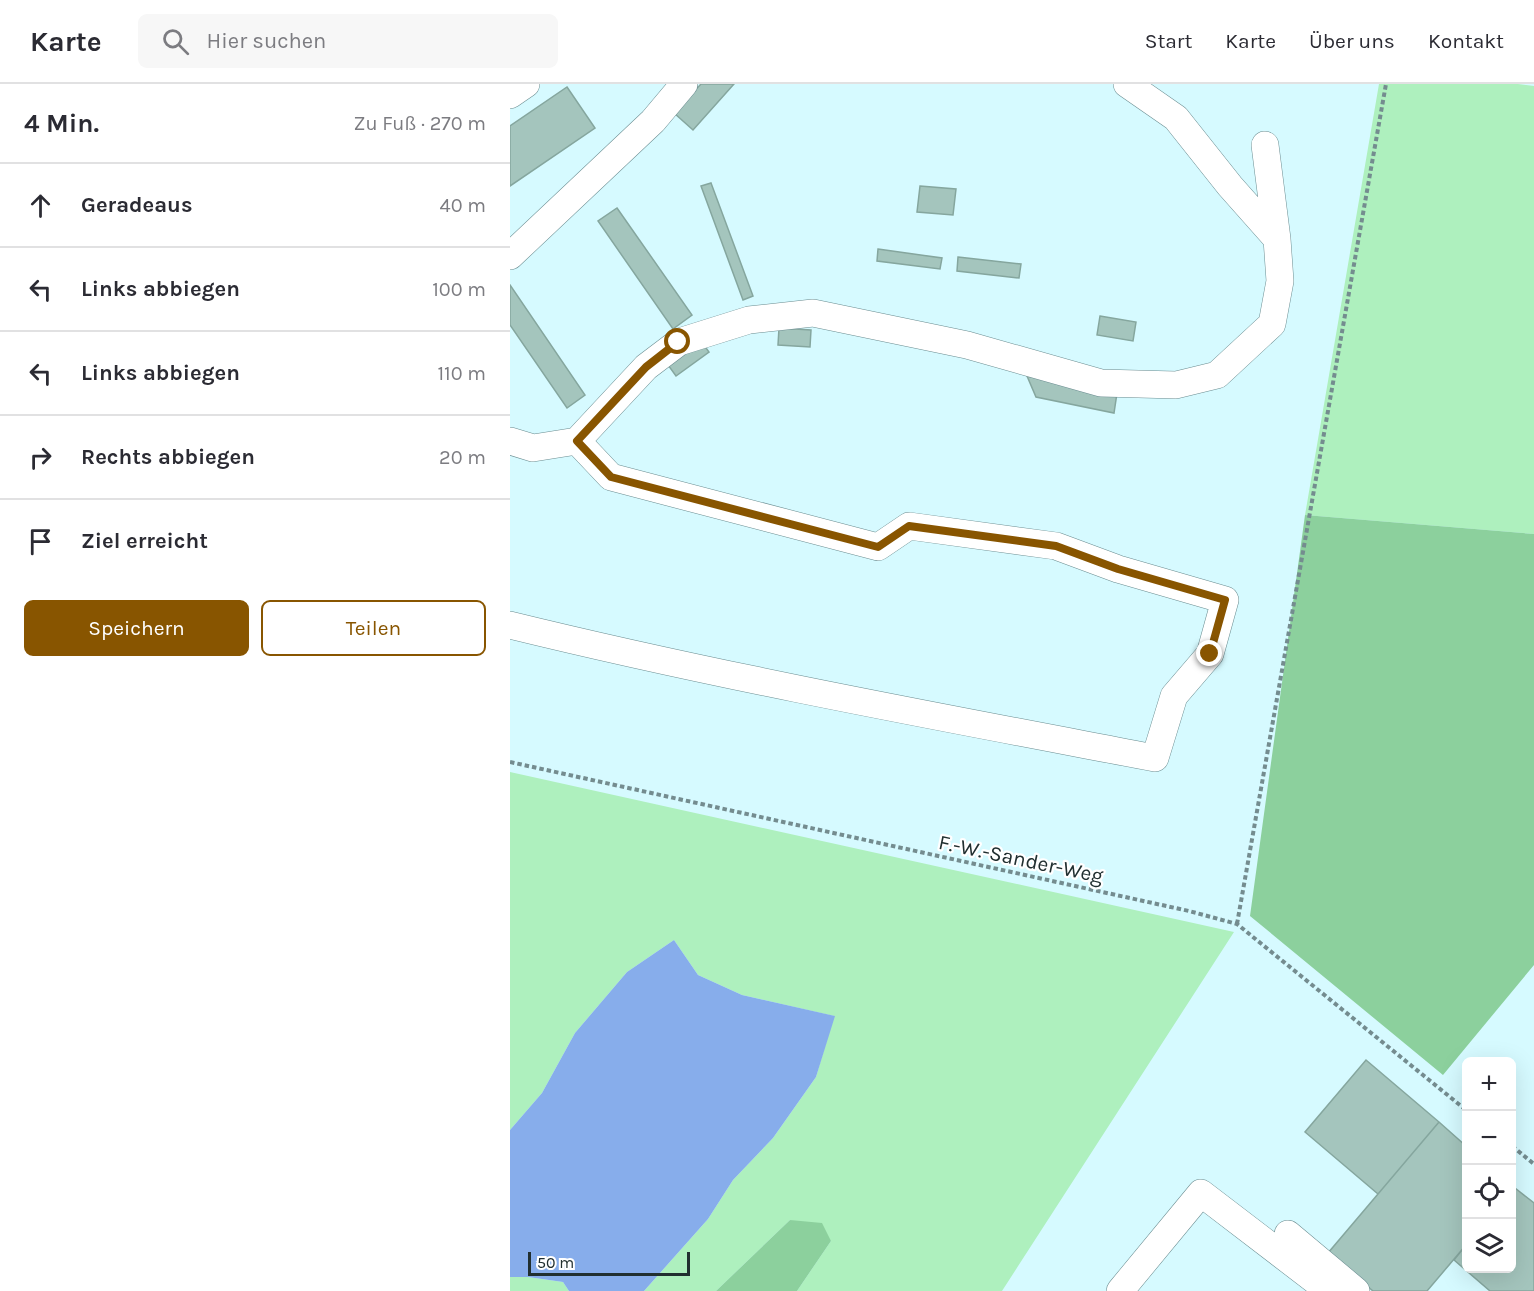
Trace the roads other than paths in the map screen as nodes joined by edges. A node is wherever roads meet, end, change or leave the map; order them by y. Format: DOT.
graph roads {
  1 [pos="526,84"];
  2 [pos="684,84"];
  3 [pos="1126,84"];
  4 [pos="510,94"];
  5 [pos="1265,145"];
  6 [pos="1277,239"];
  7 [pos="510,256"];
  8 [pos="510,441"];
  9 [pos="577,441"];
  10 [pos="510,624"];
  11 [pos="1288,1234"];
  12 [pos="1120,1291"];
  13 [pos="1329,1291"];
  14 [pos="1356,1291"];
  1 -- 4 [label="lane"];
  2 -- 7 [label="lane"];
  3 -- 6 [label="lane"];
  5 -- 6 [label="lane"];
  6 -- 9 [label="lane"];
  8 -- 9 [label="lane"];
  9 -- 10 [label="lane"];
  11 -- 14 [label="lane"];
  12 -- 13 [label="lane"];
}
